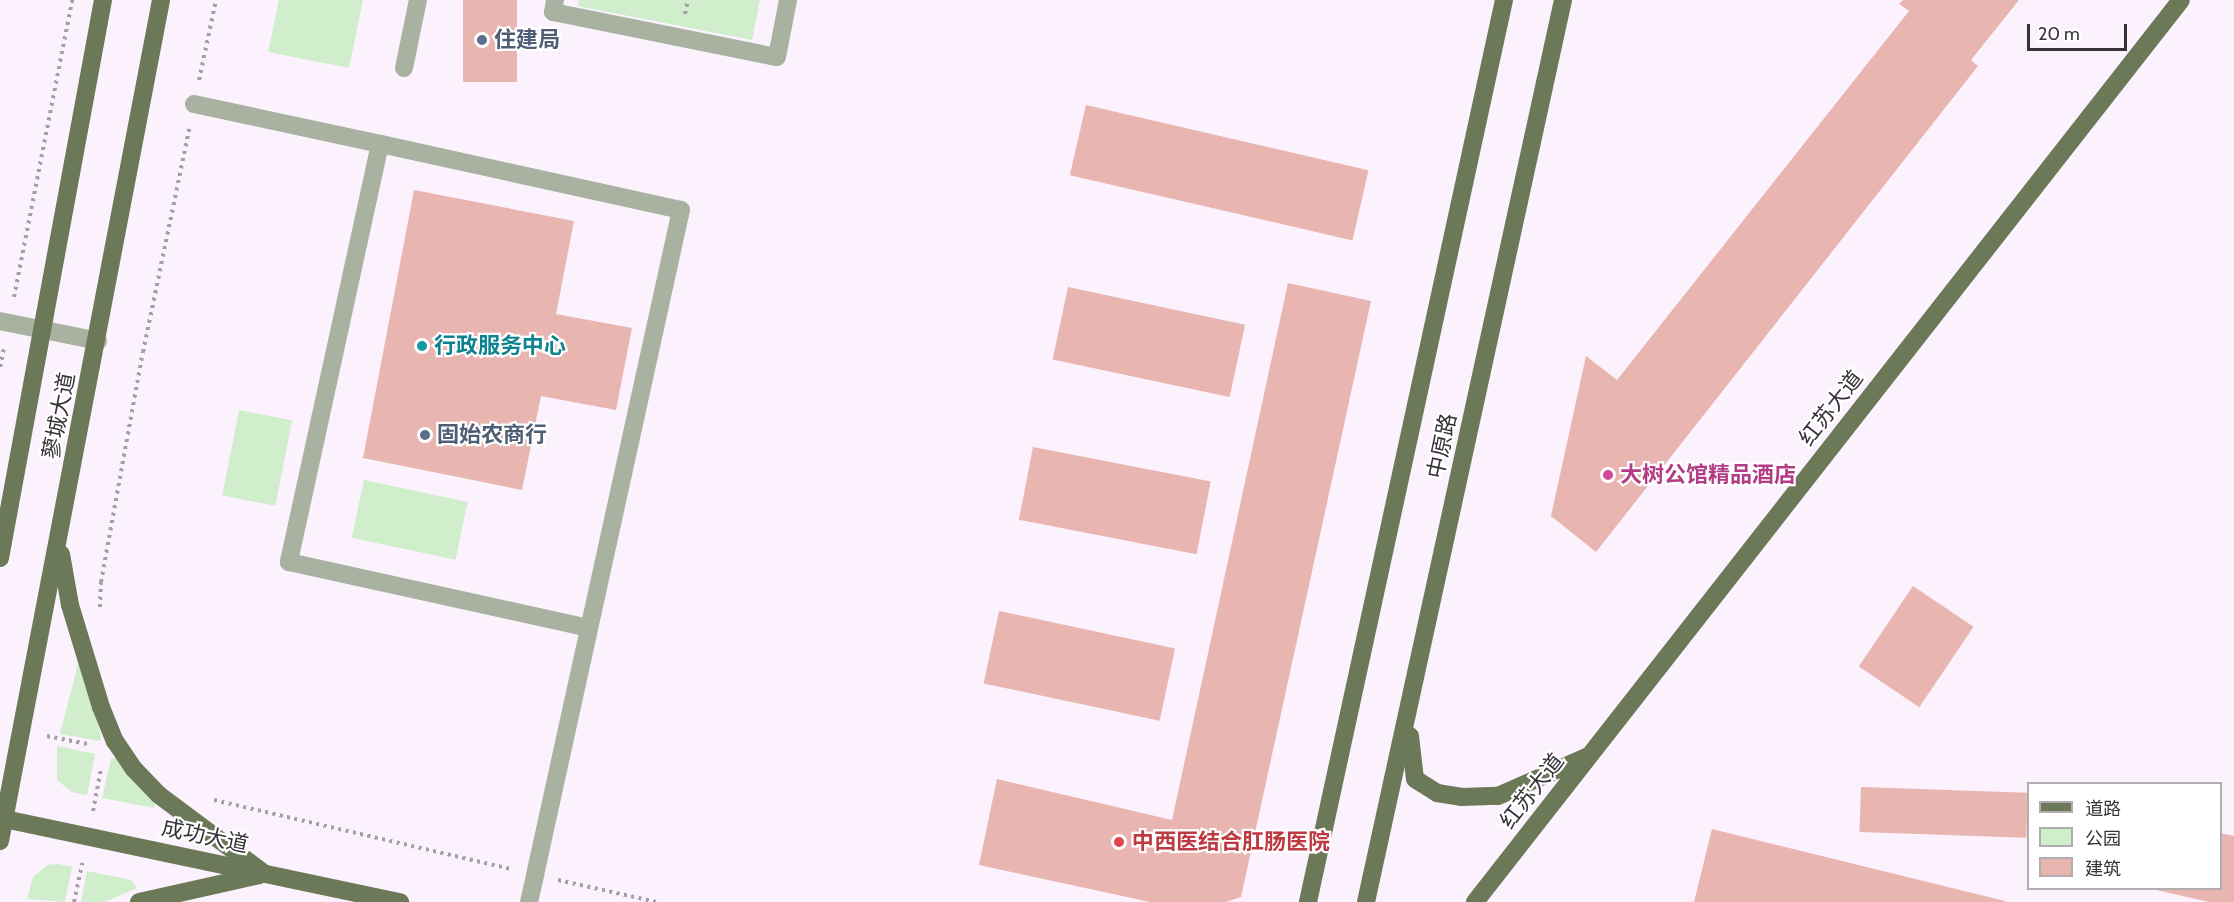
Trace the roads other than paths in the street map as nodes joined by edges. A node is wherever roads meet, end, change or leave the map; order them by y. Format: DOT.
graph roads {
  1 [pos="103,0"];
  2 [pos="161,0"];
  3 [pos="418,0"];
  4 [pos="555,0"];
  5 [pos="788,0"];
  6 [pos="1504,0"];
  7 [pos="1563,0"];
  8 [pos="2181,0"];
  9 [pos="404,68"];
  10 [pos="194,104"];
  11 [pos="380,144"];
  12 [pos="4,322"];
  13 [pos="42,329"];
  14 [pos="98,341"];
  15 [pos="2,537"];
  16 [pos="60,542"];
  17 [pos="0,558"];
  18 [pos="590,628"];
  19 [pos="1409,708"];
  20 [pos="1590,755"];
  21 [pos="2,818"];
  22 [pos="0,841"];
  23 [pos="265,873"];
  24 [pos="139,902"];
  25 [pos="400,902"];
  26 [pos="529,902"];
  27 [pos="1308,902"];
  28 [pos="1366,902"];
  29 [pos="1475,902"];
  1 -- 13 [label="main road, 蓼城大道"];
  2 -- 14 [label="main road, 蓼城大道"];
  3 -- 9 [label="lane"];
  4 -- 5 [label="lane"];
  6 -- 27 [label="main road, 中原路"];
  7 -- 19 [label="main road, 中原路"];
  8 -- 20 [label="main road, 红苏大道"];
  10 -- 11 [label="lane"];
  11 -- 18 [label="lane"];
  11 -- 18 [label="lane"];
  12 -- 13 [label="lane"];
  13 -- 14 [label="lane"];
  13 -- 15 [label="main road, 蓼城大道"];
  14 -- 16 [label="main road, 蓼城大道"];
  15 -- 17 [label="main road, 蓼城大道"];
  16 -- 21 [label="main road, 蓼城大道"];
  16 -- 23 [label="main road"];
  18 -- 26 [label="lane"];
  19 -- 20 [label="main road"];
  19 -- 28 [label="main road, 中原路"];
  20 -- 29 [label="main road, 红苏大道"];
  21 -- 22 [label="main road, 蓼城大道"];
  21 -- 23 [label="main road, 成功大道"];
  23 -- 24 [label="main road"];
  23 -- 25 [label="main road, 成功大道"];
}
